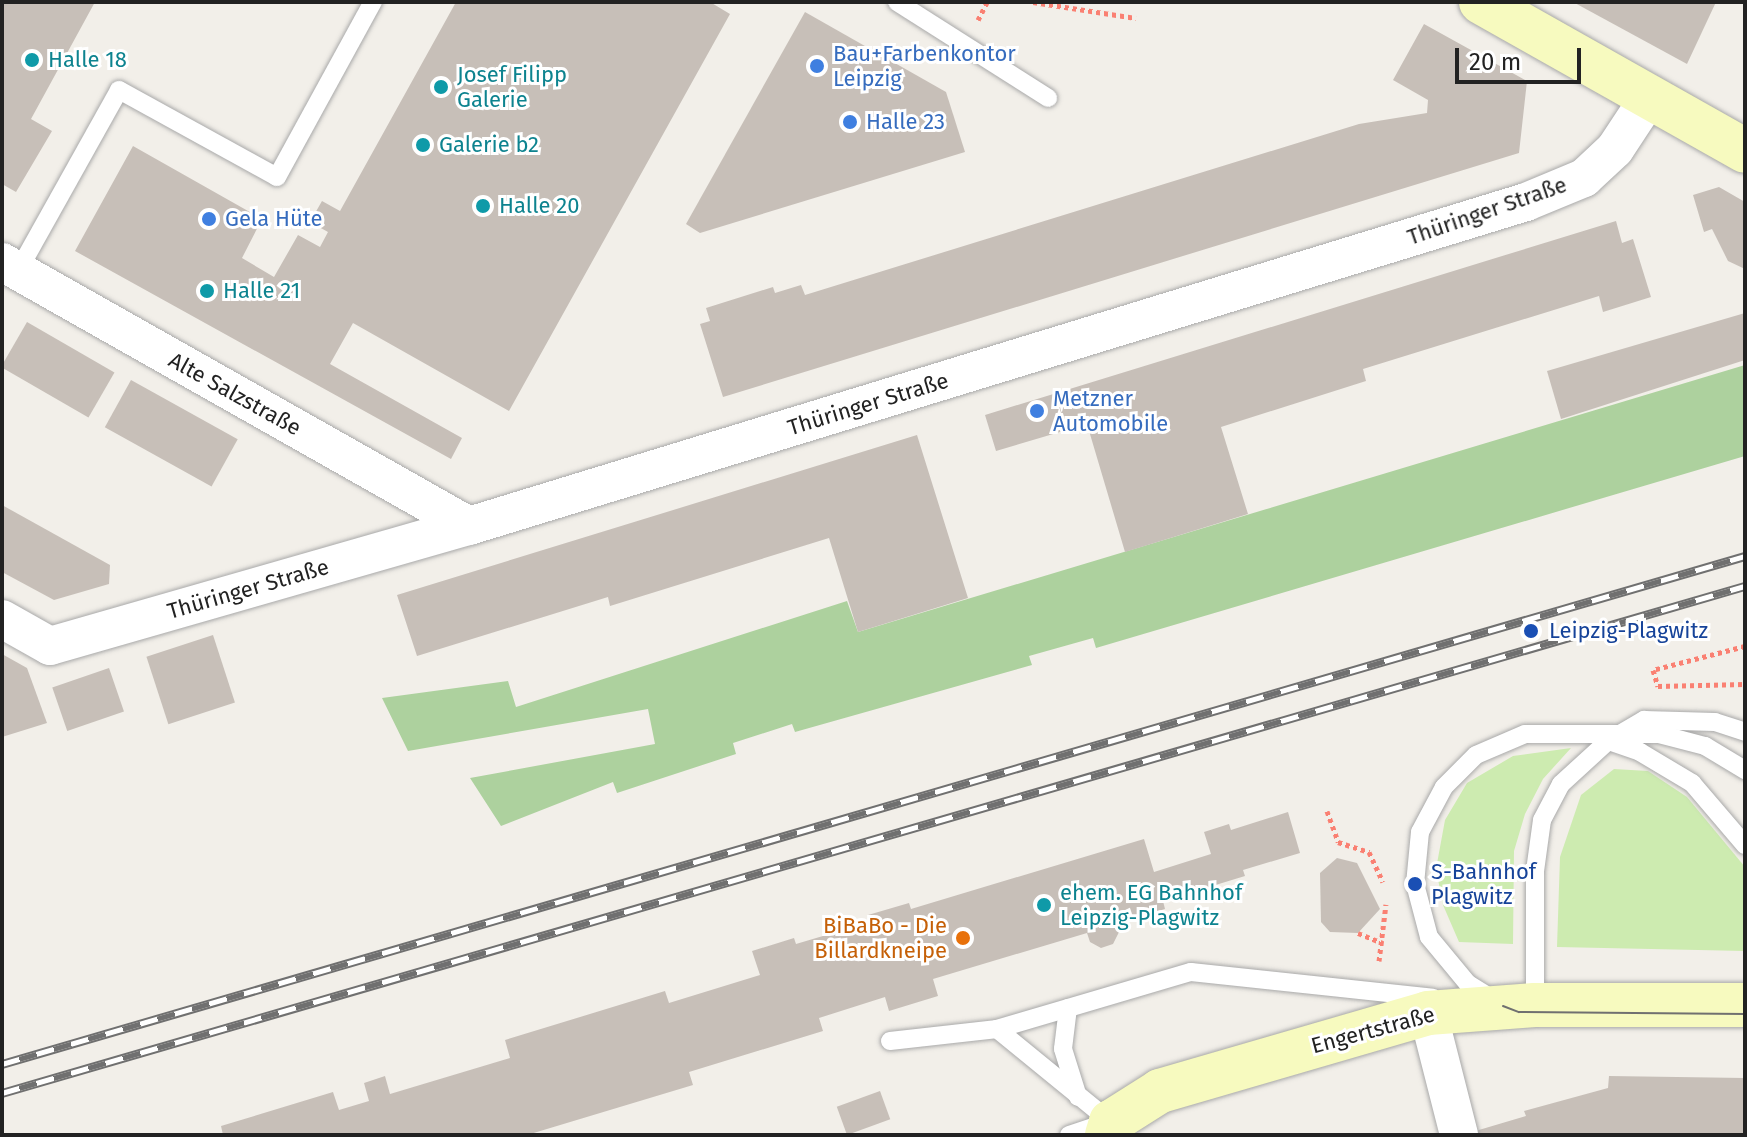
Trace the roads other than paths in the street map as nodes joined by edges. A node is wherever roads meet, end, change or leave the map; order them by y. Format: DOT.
graph roads {
  1 [pos="373,2"];
  2 [pos="897,2"];
  3 [pos="1481,2"];
  4 [pos="1048,98"];
  5 [pos="1648,99"];
  6 [pos="1745,151"];
  7 [pos="10,267"];
  8 [pos="469,526"];
  9 [pos="2,619"];
  10 [pos="1745,732"];
  11 [pos="1615,738"];
  12 [pos="1745,770"];
  13 [pos="1745,845"];
  14 [pos="1519,1005"];
  15 [pos="1745,1005"];
  16 [pos="1068,1008"];
  17 [pos="1428,1013"];
  18 [pos="997,1029"];
  19 [pos="890,1041"];
  20 [pos="1099,1118"];
  21 [pos="1069,1135"];
  22 [pos="1459,1135"];
  1 -- 7 [label="lane"];
  2 -- 4 [label="lane"];
  3 -- 5 [label="street"];
  5 -- 6 [label="street"];
  5 -- 8 [label="street, Thüringer Straße"];
  7 -- 8 [label="street, Alte Salzstraße"];
  8 -- 9 [label="street, Thüringer Straße"];
  10 -- 11 [label="lane"];
  11 -- 12 [label="lane"];
  11 -- 13 [label="lane"];
  11 -- 14 [label="lane"];
  11 -- 14 [label="lane"];
  14 -- 15 [label="street, Engertstraße"];
  14 -- 16 [label="lane"];
  14 -- 17 [label="street, Engertstraße"];
  16 -- 18 [label="lane"];
  16 -- 20 [label="lane"];
  17 -- 20 [label="street, Engertstraße"];
  17 -- 22 [label="street"];
  18 -- 19 [label="lane"];
  18 -- 20 [label="lane"];
  20 -- 21 [label="lane"];
}
